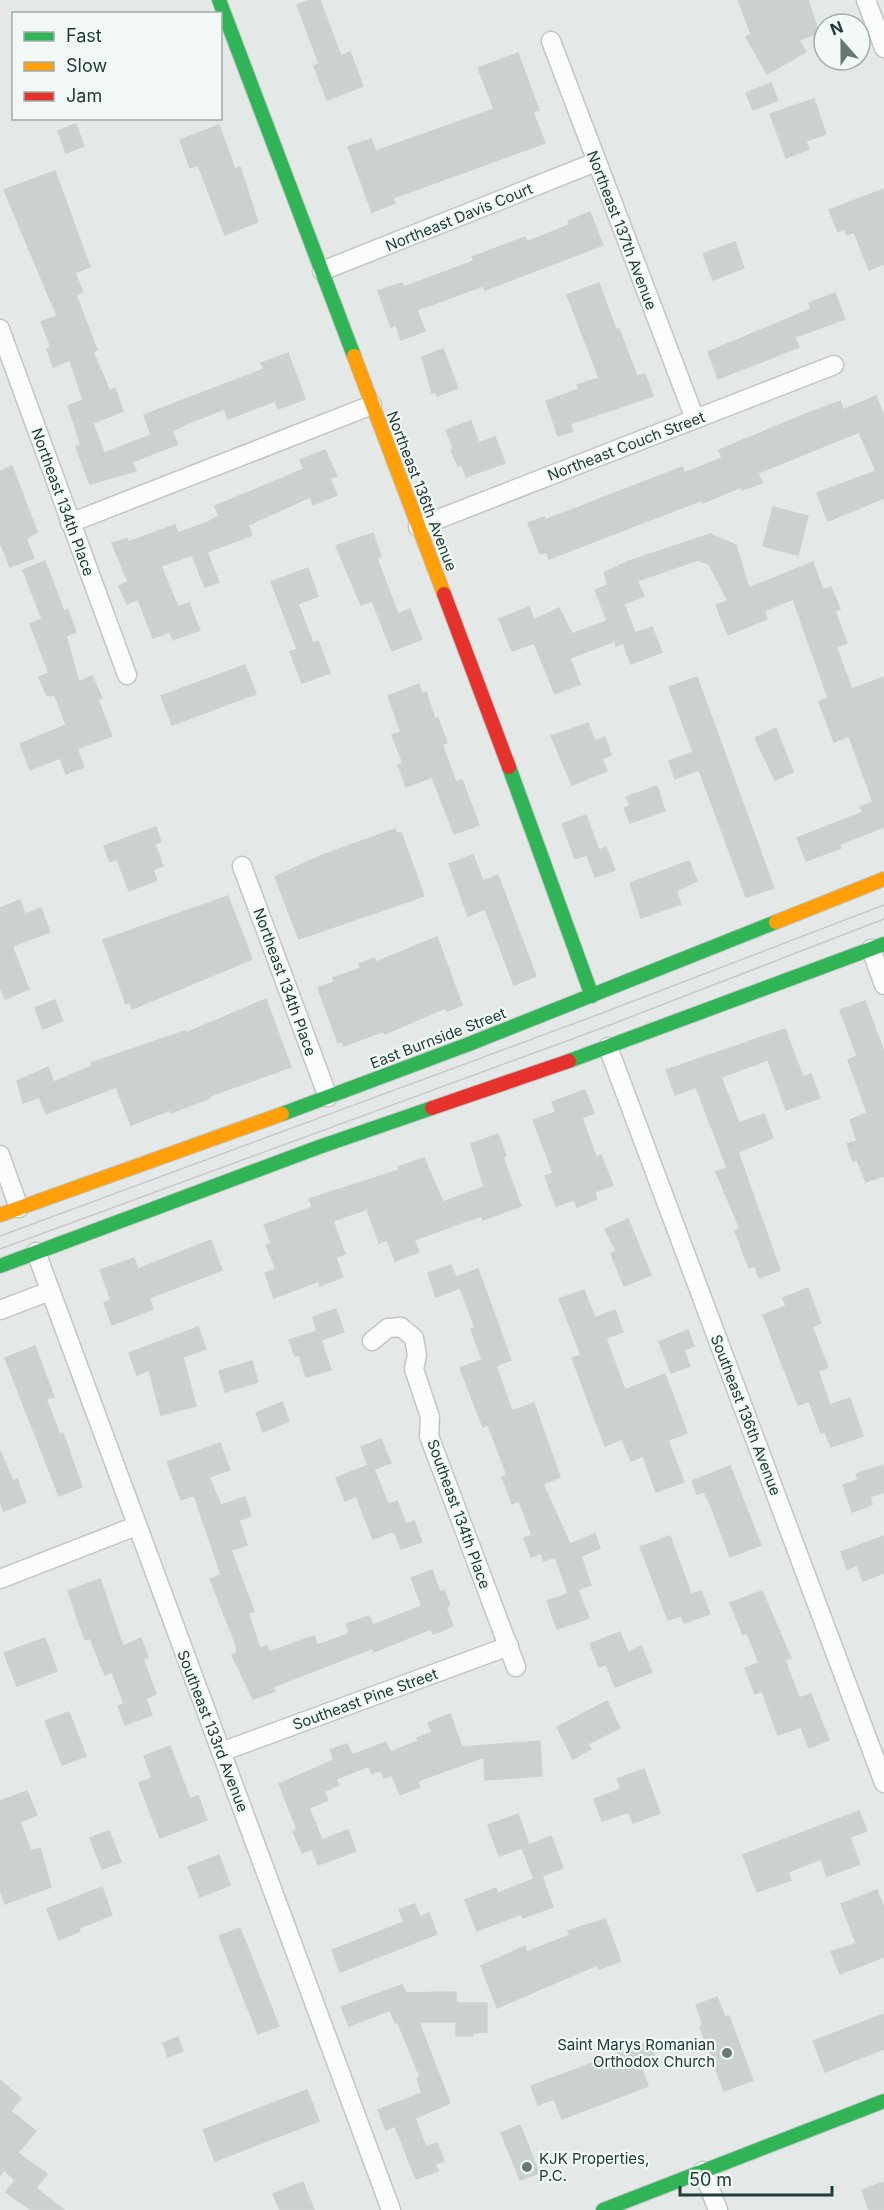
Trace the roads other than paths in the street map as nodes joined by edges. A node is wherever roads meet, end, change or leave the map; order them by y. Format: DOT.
graph roads {
  1 [pos="219,0"];
  2 [pos="866,0"];
  3 [pos="551,41"];
  4 [pos="884,48"];
  5 [pos="596,162"];
  6 [pos="322,271"];
  7 [pos="0,329"];
  8 [pos="834,365"];
  9 [pos="372,405"];
  10 [pos="695,419"];
  11 [pos="70,523"];
  12 [pos="418,527"];
  13 [pos="128,675"];
  14 [pos="242,866"];
  15 [pos="884,879"];
  16 [pos="877,946"];
  17 [pos="884,985"];
  18 [pos="592,996"];
  19 [pos="608,1047"];
  20 [pos="328,1097"];
  21 [pos="0,1155"];
  22 [pos="20,1208"];
  23 [pos="0,1215"];
  24 [pos="36,1252"];
  25 [pos="0,1266"];
  26 [pos="50,1291"];
  27 [pos="0,1310"];
  28 [pos="372,1341"];
  29 [pos="136,1526"];
  30 [pos="0,1579"];
  31 [pos="508,1646"];
  32 [pos="516,1667"];
  33 [pos="221,1752"];
  34 [pos="884,1783"];
  35 [pos="884,2101"];
  36 [pos="703,2171"];
  37 [pos="391,2210"];
  38 [pos="603,2210"];
  39 [pos="718,2210"];
  1 -- 6 [label="street, Northeast 136th Avenue"];
  2 -- 4 [label="street"];
  3 -- 5 [label="street, Northeast 137th Avenue"];
  5 -- 6 [label="street, Northeast Davis Court"];
  5 -- 10 [label="street, Northeast 137th Avenue"];
  6 -- 9 [label="street, Northeast 136th Avenue"];
  7 -- 11 [label="street, Northeast 134th Place"];
  8 -- 10 [label="street, Northeast Couch Street"];
  9 -- 11 [label="street"];
  9 -- 12 [label="street, Northeast 136th Avenue"];
  10 -- 12 [label="street, Northeast Couch Street"];
  11 -- 13 [label="street, Northeast 134th Place"];
  12 -- 18 [label="street, Northeast 136th Avenue"];
  14 -- 20 [label="street, Northeast 134th Place"];
  15 -- 18 [label="street, East Burnside Street"];
  16 -- 17 [label="street"];
  16 -- 19 [label="street"];
  18 -- 20 [label="street, East Burnside Street"];
  19 -- 24 [label="street"];
  19 -- 34 [label="street, Southeast 136th Avenue"];
  20 -- 22 [label="street, East Burnside Street"];
  21 -- 22 [label="street"];
  22 -- 23 [label="street, East Burnside Street"];
  24 -- 25 [label="street"];
  24 -- 26 [label="street, Southeast 133rd Avenue"];
  26 -- 27 [label="street"];
  26 -- 29 [label="street, Southeast 133rd Avenue"];
  28 -- 31 [label="street, Southeast 134th Place"];
  29 -- 30 [label="street"];
  29 -- 33 [label="street, Southeast 133rd Avenue"];
  31 -- 32 [label="street, Southeast 134th Place"];
  31 -- 33 [label="street, Southeast Pine Street"];
  33 -- 37 [label="street, Southeast 133rd Avenue"];
  35 -- 36 [label="street"];
  36 -- 38 [label="street"];
  36 -- 39 [label="street"];
}
